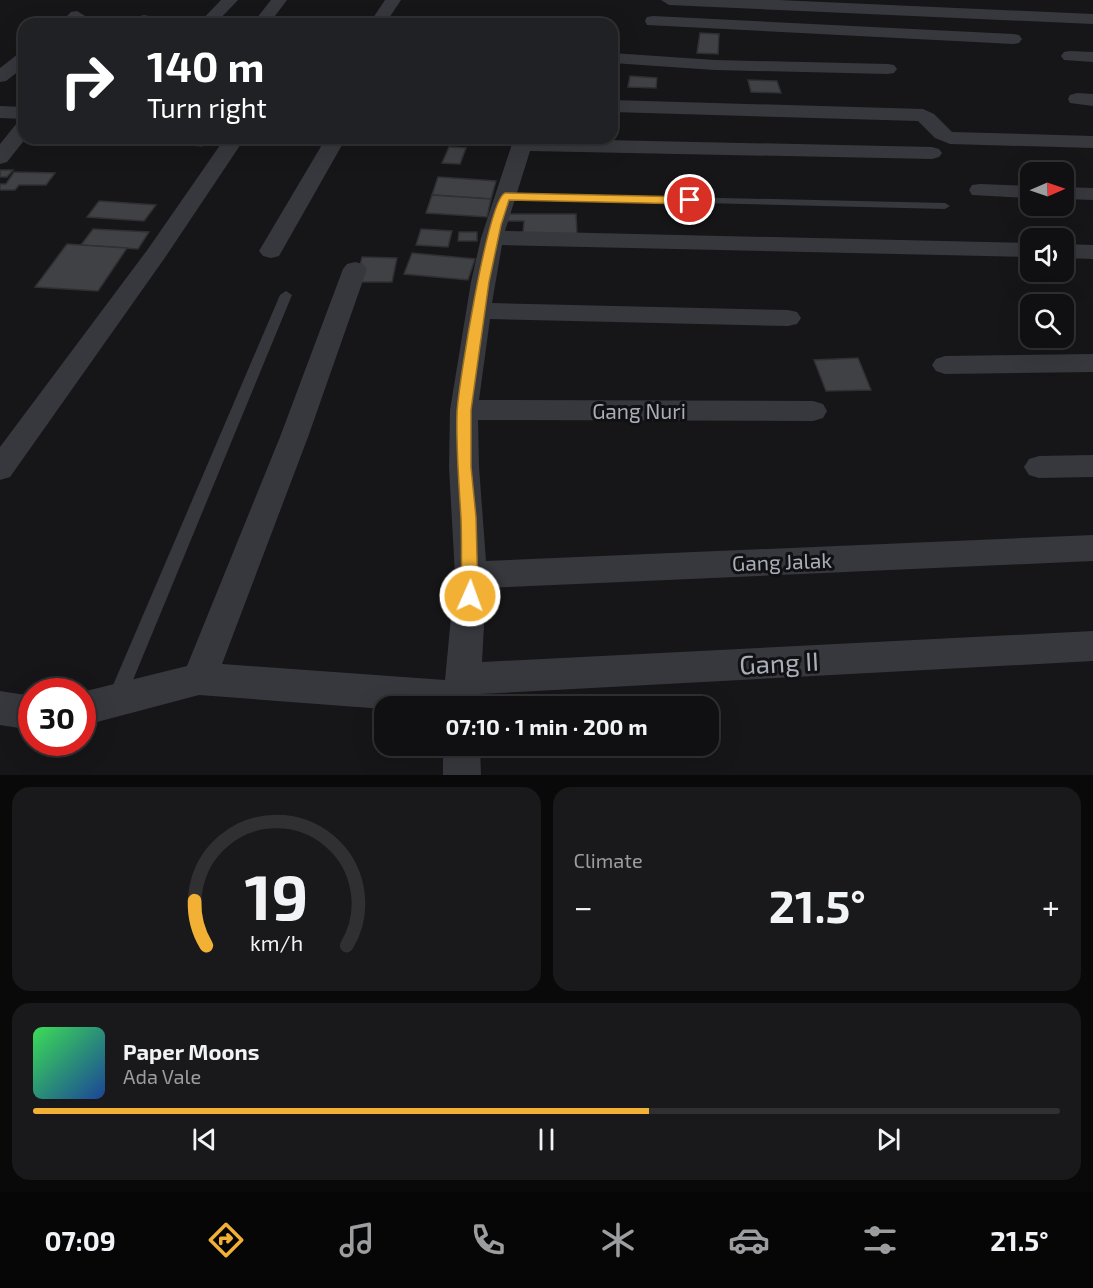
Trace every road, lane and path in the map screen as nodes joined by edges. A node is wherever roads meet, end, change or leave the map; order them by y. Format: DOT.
graph roads {
  1 [pos="230,0"];
  2 [pos="279,0"];
  3 [pos="393,0"];
  4 [pos="651,0"];
  5 [pos="669,0"];
  6 [pos="930,0"];
  7 [pos="1093,7"];
  8 [pos="212,18"];
  9 [pos="265,18"];
  10 [pos="381,18"];
  11 [pos="1093,19"];
  12 [pos="644,33"];
  13 [pos="1013,39"];
  14 [pos="618,53"];
  15 [pos="1070,56"];
  16 [pos="1093,57"];
  17 [pos="618,58"];
  18 [pos="18,63"];
  19 [pos="888,69"];
  20 [pos="0,77"];
  21 [pos="618,106"];
  22 [pos="0,112"];
  23 [pos="18,112"];
  24 [pos="18,135"];
  25 [pos="1093,142"];
  26 [pos="231,144"];
  27 [pos="333,144"];
  28 [pos="522,144"];
  29 [pos="597,144"];
  30 [pos="932,153"];
  31 [pos="0,158"];
  32 [pos="980,190"];
  33 [pos="1020,192"];
  34 [pos="1074,193"];
  35 [pos="1093,194"];
  36 [pos="505,196"];
  37 [pos="945,206"];
  38 [pos="492,238"];
  39 [pos="1020,250"];
  40 [pos="271,251"];
  41 [pos="1074,251"];
  42 [pos="1093,252"];
  43 [pos="355,268"];
  44 [pos="286,295"];
  45 [pos="481,311"];
  46 [pos="788,318"];
  47 [pos="1093,363"];
  48 [pos="945,365"];
  49 [pos="464,410"];
  50 [pos="813,411"];
  51 [pos="1093,466"];
  52 [pos="1039,467"];
  53 [pos="0,469"];
  54 [pos="1093,548"];
  55 [pos="471,575"];
  56 [pos="1093,646"];
  57 [pos="199,679"];
  58 [pos="462,695"];
  59 [pos="116,699"];
  60 [pos="96,705"];
  61 [pos="0,708"];
  62 [pos="18,711"];
  63 [pos="462,756"];
  64 [pos="462,775"];
  1 -- 8 [label="street"];
  2 -- 9 [label="street"];
  3 -- 10 [label="street"];
  4 -- 12 [label="street"];
  5 -- 11 [label="street"];
  6 -- 7 [label="street"];
  12 -- 13 [label="street"];
  12 -- 14 [label="street"];
  15 -- 16 [label="street"];
  17 -- 19 [label="street"];
  18 -- 20 [label="street"];
  21 -- 25 [label="street"];
  22 -- 23 [label="street"];
  24 -- 31 [label="street"];
  26 -- 53 [label="street"];
  27 -- 40 [label="street"];
  28 -- 36 [label="street"];
  29 -- 30 [label="street"];
  32 -- 33 [label="street"];
  34 -- 35 [label="street"];
  36 -- 37 [label="lane"];
  36 -- 38 [label="street"];
  38 -- 39 [label="street"];
  38 -- 45 [label="street"];
  41 -- 42 [label="street"];
  43 -- 57 [label="street"];
  44 -- 59 [label="lane"];
  45 -- 46 [label="street"];
  45 -- 49 [label="street"];
  47 -- 48 [label="street"];
  49 -- 50 [label="street, Gang Nuri"];
  49 -- 55 [label="street"];
  51 -- 52 [label="street"];
  54 -- 55 [label="street, Gang Jalak"];
  55 -- 58 [label="street"];
  56 -- 58 [label="street, Gang II"];
  57 -- 58 [label="street, Gang II"];
  57 -- 59 [label="street, Gang II"];
  59 -- 60 [label="street, Gang II"];
  61 -- 62 [label="street"];
  63 -- 64 [label="street"];
}
